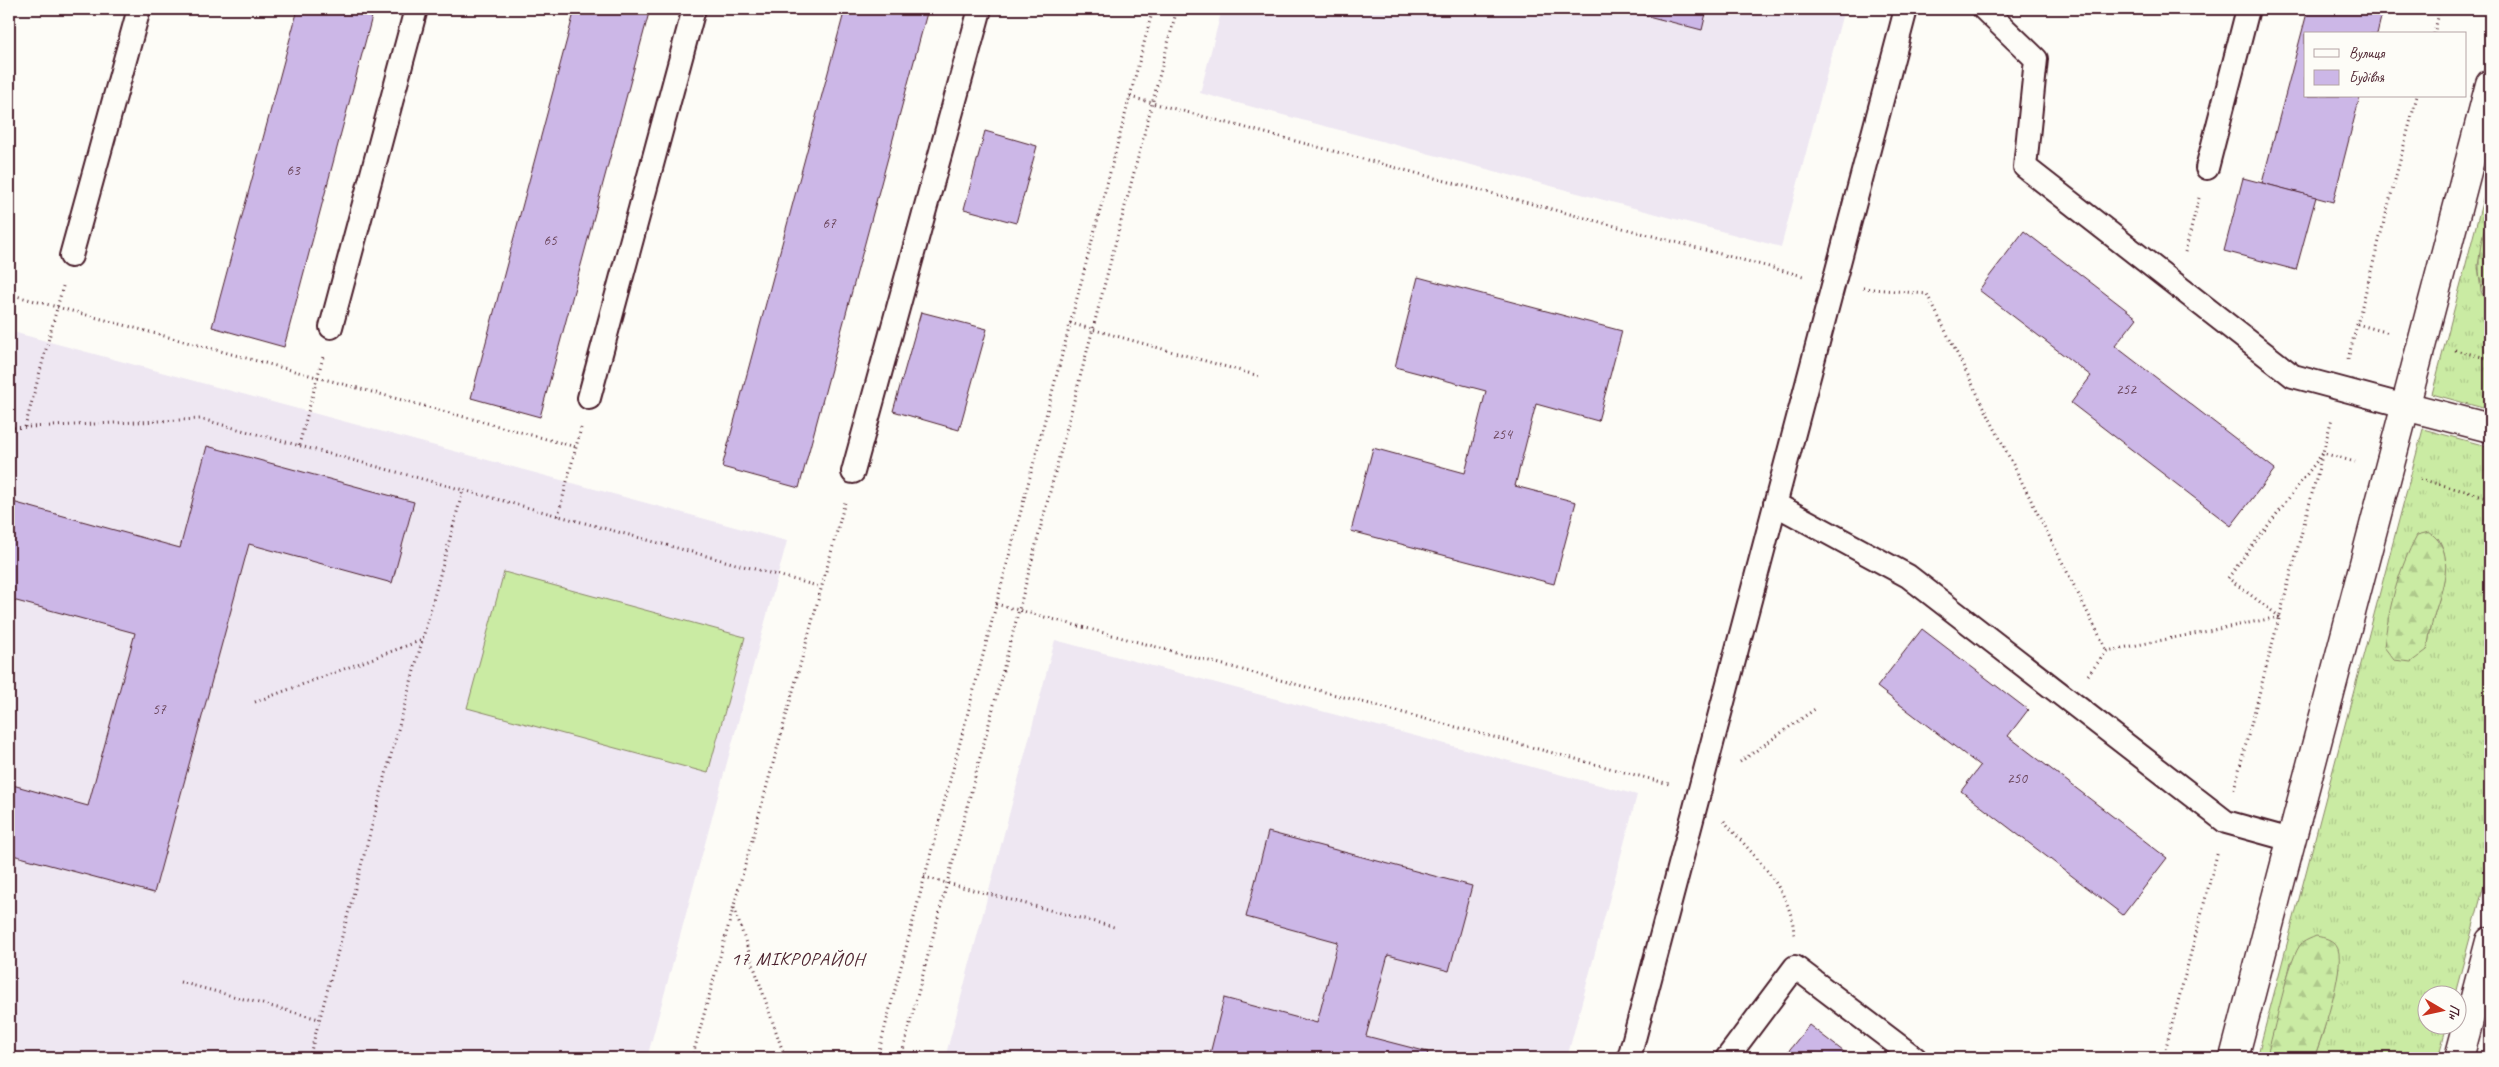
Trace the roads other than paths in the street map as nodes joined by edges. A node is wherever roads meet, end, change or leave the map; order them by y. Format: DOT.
graph roads {
  1 [pos="139,9"];
  2 [pos="416,9"];
  3 [pos="694,9"];
  4 [pos="980,9"];
  5 [pos="1906,9"];
  6 [pos="1984,9"];
  7 [pos="2248,9"];
  8 [pos="2490,84"];
  9 [pos="2207,168"];
  10 [pos="71,256"];
  11 [pos="331,328"];
  12 [pos="589,398"];
  13 [pos="2405,406"];
  14 [pos="2490,428"];
  15 [pos="853,472"];
  16 [pos="1776,504"];
  17 [pos="2291,840"];
  18 [pos="2490,941"];
  19 [pos="1634,1057"];
  20 [pos="1727,1058"];
  21 [pos="1915,1058"];
  22 [pos="2234,1058"];
  23 [pos="2459,1058"];
  1 -- 10 [label="lane"];
  2 -- 11 [label="lane"];
  3 -- 12 [label="lane"];
  4 -- 15 [label="lane"];
  5 -- 16 [label="lane"];
  6 -- 13 [label="lane"];
  7 -- 9 [label="lane"];
  8 -- 13 [label="street"];
  13 -- 14 [label="street"];
  13 -- 17 [label="street"];
  16 -- 17 [label="lane"];
  16 -- 19 [label="lane"];
  17 -- 22 [label="street"];
  18 -- 23 [label="street"];
  20 -- 21 [label="lane"];
}
